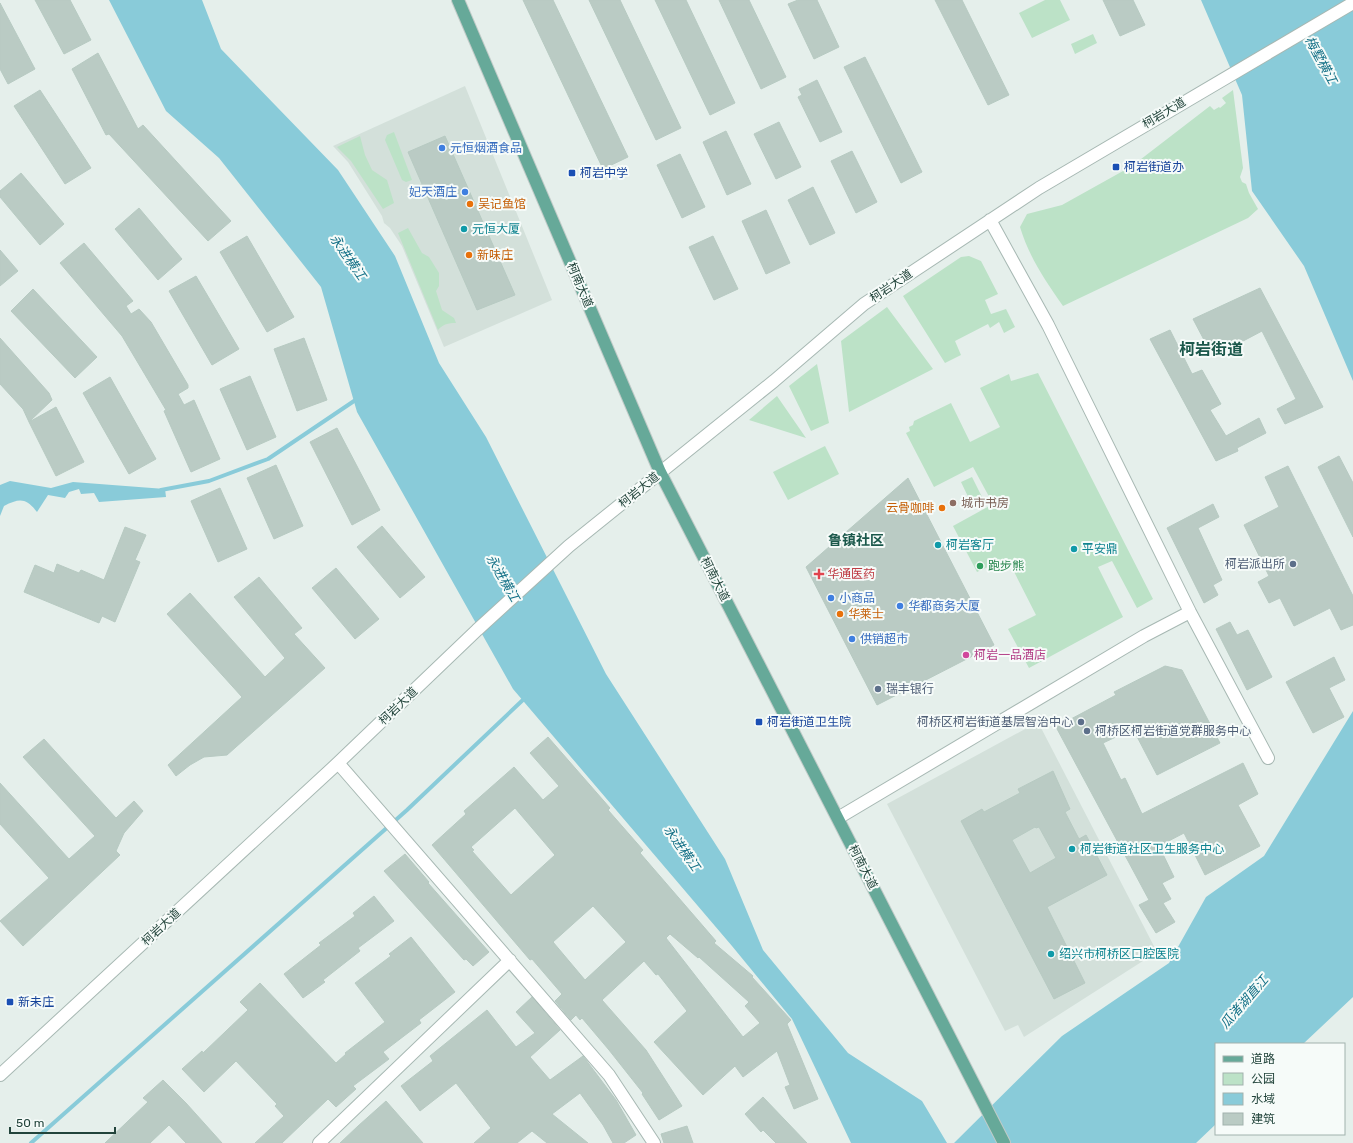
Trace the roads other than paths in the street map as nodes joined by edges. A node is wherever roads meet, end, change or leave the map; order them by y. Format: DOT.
graph roads {
  1 [pos="458,0"];
  2 [pos="1353,4"];
  3 [pos="990,220"];
  4 [pos="660,472"];
  5 [pos="1190,612"];
  6 [pos="1268,758"];
  7 [pos="338,763"];
  8 [pos="838,818"];
  9 [pos="510,960"];
  10 [pos="0,1075"];
  11 [pos="319,1143"];
  12 [pos="654,1143"];
  13 [pos="1004,1143"];
  1 -- 4 [label="main road, 柯南大道"];
  2 -- 3 [label="street, 柯岩大道"];
  3 -- 4 [label="street, 柯岩大道"];
  3 -- 5 [label="street"];
  4 -- 7 [label="street, 柯岩大道"];
  4 -- 8 [label="main road, 柯南大道"];
  5 -- 6 [label="street"];
  5 -- 8 [label="street"];
  7 -- 9 [label="street"];
  7 -- 10 [label="street, 柯岩大道"];
  8 -- 13 [label="main road, 柯南大道"];
  9 -- 11 [label="street"];
  9 -- 12 [label="street"];
}
